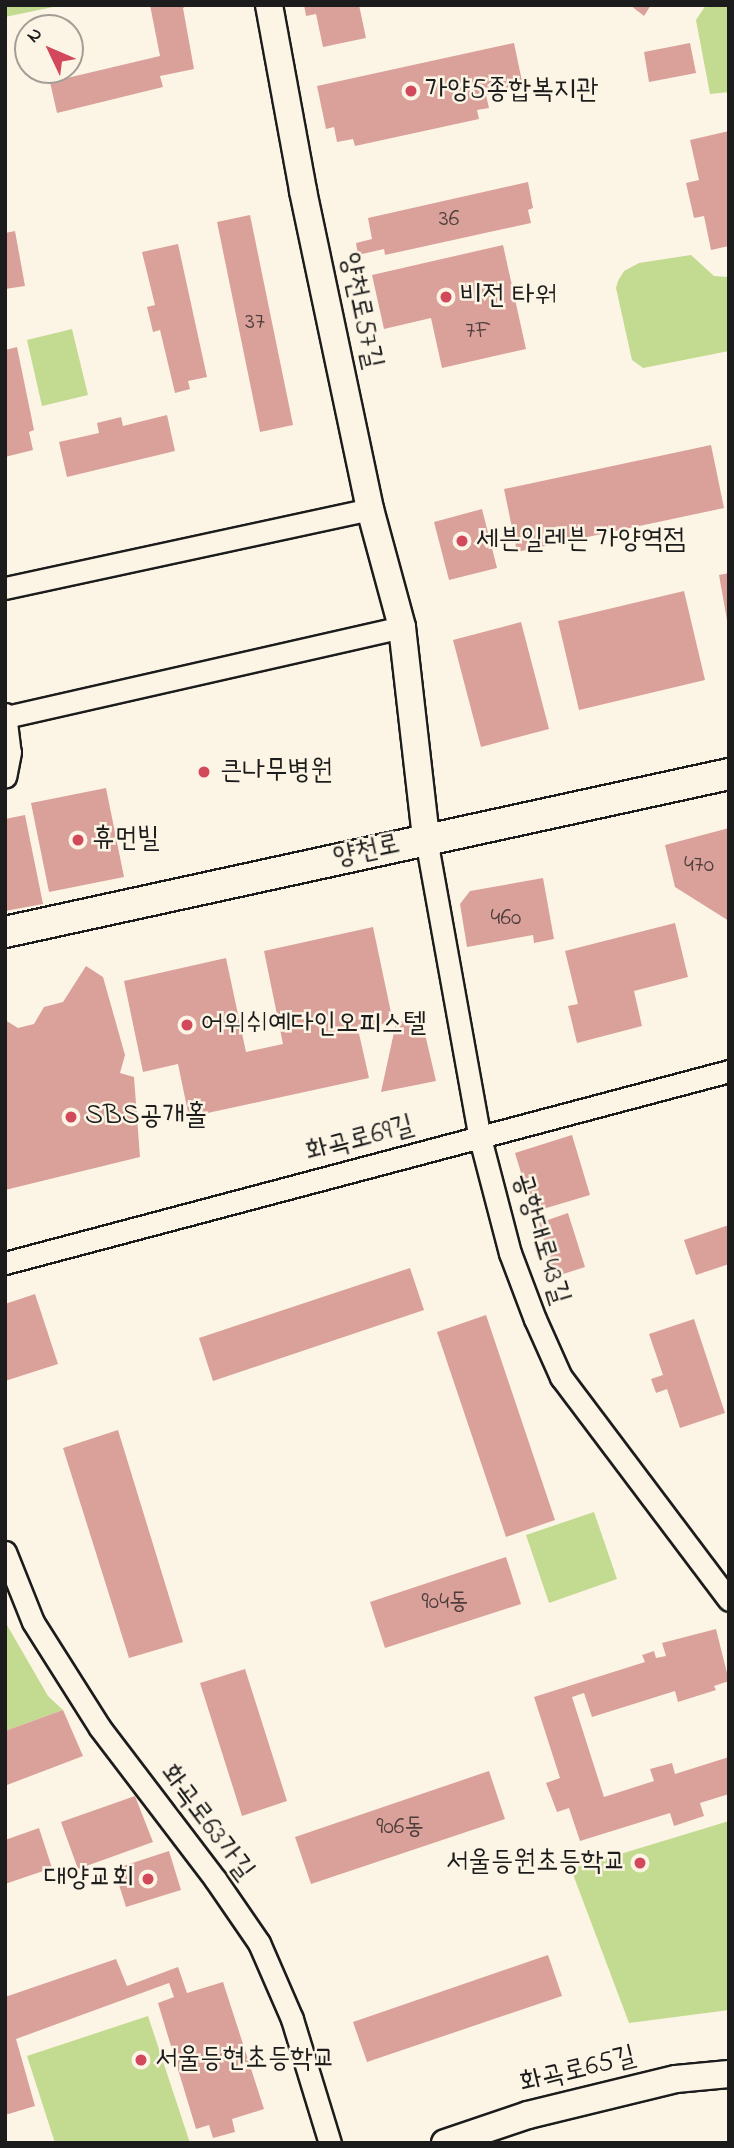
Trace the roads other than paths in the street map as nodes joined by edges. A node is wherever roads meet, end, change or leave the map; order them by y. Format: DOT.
graph roads {
  1 [pos="269,5"];
  2 [pos="370,509"];
  3 [pos="5,589"];
  4 [pos="402,627"];
  5 [pos="5,716"];
  6 [pos="729,774"];
  7 [pos="5,777"];
  8 [pos="426,839"];
  9 [pos="5,932"];
  10 [pos="729,1071"];
  11 [pos="480,1138"];
  12 [pos="5,1263"];
  13 [pos="5,1552"];
  14 [pos="729,1600"];
  15 [pos="729,2074"];
  16 [pos="330,2143"];
  17 [pos="445,2143"];
  1 -- 2 [label="street, 양천로57길"];
  2 -- 3 [label="street"];
  2 -- 4 [label="street, 양천로57길"];
  4 -- 5 [label="street"];
  4 -- 8 [label="street, 양천로57길"];
  5 -- 7 [label="street"];
  6 -- 8 [label="main road, 양천로"];
  8 -- 9 [label="main road, 양천로"];
  8 -- 11 [label="street, 공항대로43길"];
  10 -- 11 [label="street, 화곡로69길"];
  11 -- 12 [label="street, 화곡로69길"];
  11 -- 14 [label="street, 공항대로43길"];
  13 -- 16 [label="street, 화곡로63가길"];
  15 -- 17 [label="street, 화곡로65길"];
}
